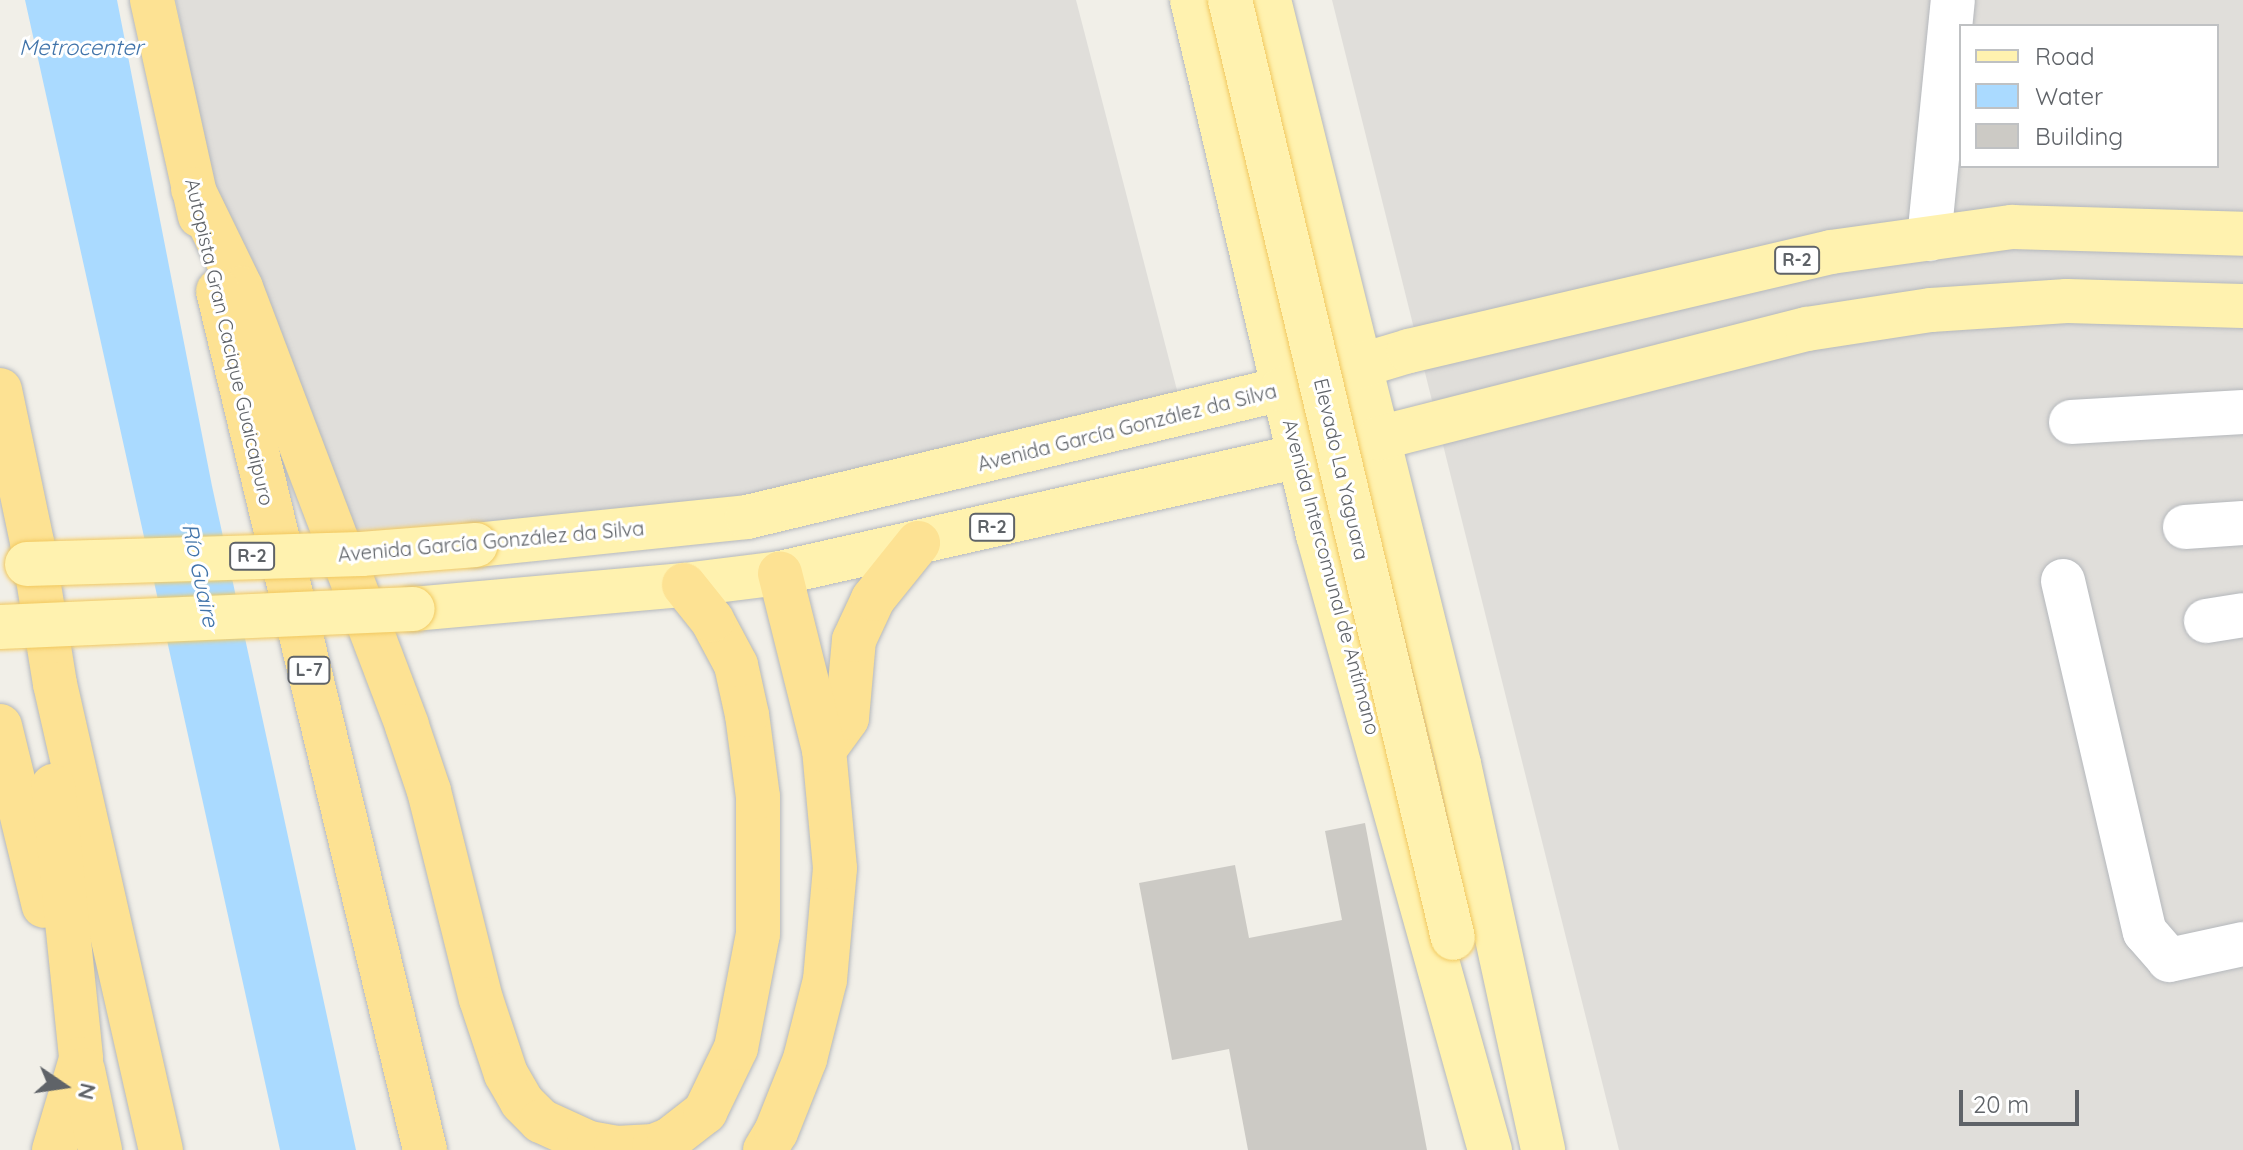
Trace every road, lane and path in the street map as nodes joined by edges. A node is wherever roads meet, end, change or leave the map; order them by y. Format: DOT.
graph roads {
  1 [pos="152,0"];
  2 [pos="1192,0"];
  3 [pos="1230,0"];
  4 [pos="1269,0"];
  5 [pos="1953,0"];
  6 [pos="193,189"];
  7 [pos="2243,234"];
  8 [pos="1929,239"];
  9 [pos="2243,306"];
  10 [pos="1361,365"];
  11 [pos="1282,389"];
  12 [pos="0,390"];
  13 [pos="2243,412"];
  14 [pos="2071,422"];
  15 [pos="1379,438"];
  16 [pos="1298,454"];
  17 [pos="747,517"];
  18 [pos="2243,523"];
  19 [pos="2185,527"];
  20 [pos="918,543"];
  21 [pos="0,564"];
  22 [pos="780,573"];
  23 [pos="2063,581"];
  24 [pos="684,585"];
  25 [pos="0,627"];
  26 [pos="55,684"];
  27 [pos="0,726"];
  28 [pos="824,750"];
  29 [pos="1453,938"];
  30 [pos="2243,944"];
  31 [pos="81,1059"];
  32 [pos="54,1150"];
  33 [pos="100,1150"];
  34 [pos="161,1150"];
  35 [pos="425,1150"];
  36 [pos="765,1150"];
  37 [pos="1490,1150"];
  38 [pos="1499,1150"];
  39 [pos="1516,1150"];
  40 [pos="1543,1150"];
  1 -- 6 [label="highway, Autopista Gran Cacique Guaicaipuro / L-7"];
  2 -- 11 [label="main road, Avenida Intercomunal de Antímano"];
  3 -- 29 [label="main road, Elevado La Yaguara, bridge"];
  4 -- 10 [label="main road"];
  5 -- 8 [label="lane"];
  6 -- 24 [label="highway"];
  6 -- 35 [label="highway, Autopista Gran Cacique Guaicaipuro / L-7"];
  7 -- 8 [label="main road, Avenida García González da Silva / R-2"];
  8 -- 10 [label="main road, Avenida García González da Silva / R-2"];
  9 -- 15 [label="main road, R-2"];
  10 -- 11 [label="main road, Avenida García González da Silva / R-2"];
  10 -- 15 [label="main road"];
  11 -- 16 [label="main road, Avenida Intercomunal de Antímano"];
  11 -- 17 [label="main road, Avenida García González da Silva / R-2"];
  12 -- 26 [label="highway"];
  13 -- 14 [label="lane"];
  15 -- 16 [label="main road, R-2"];
  15 -- 40 [label="main road"];
  16 -- 20 [label="main road, R-2"];
  16 -- 37 [label="main road, Avenida Intercomunal de Antímano"];
  17 -- 21 [label="main road, Avenida García González da Silva / R-2, bridge"];
  17 -- 22 [label="main road"];
  18 -- 19 [label="lane"];
  20 -- 22 [label="main road, R-2"];
  20 -- 28 [label="highway"];
  22 -- 24 [label="main road, R-2"];
  22 -- 28 [label="highway"];
  23 -- 30 [label="lane"];
  24 -- 25 [label="main road, R-2, bridge"];
  26 -- 31 [label="highway"];
  26 -- 34 [label="highway"];
  27 -- 31 [label="highway"];
  28 -- 36 [label="highway"];
  29 -- 38 [label="main road"];
  29 -- 39 [label="main road"];
  31 -- 32 [label="highway"];
  31 -- 33 [label="highway"];
}
